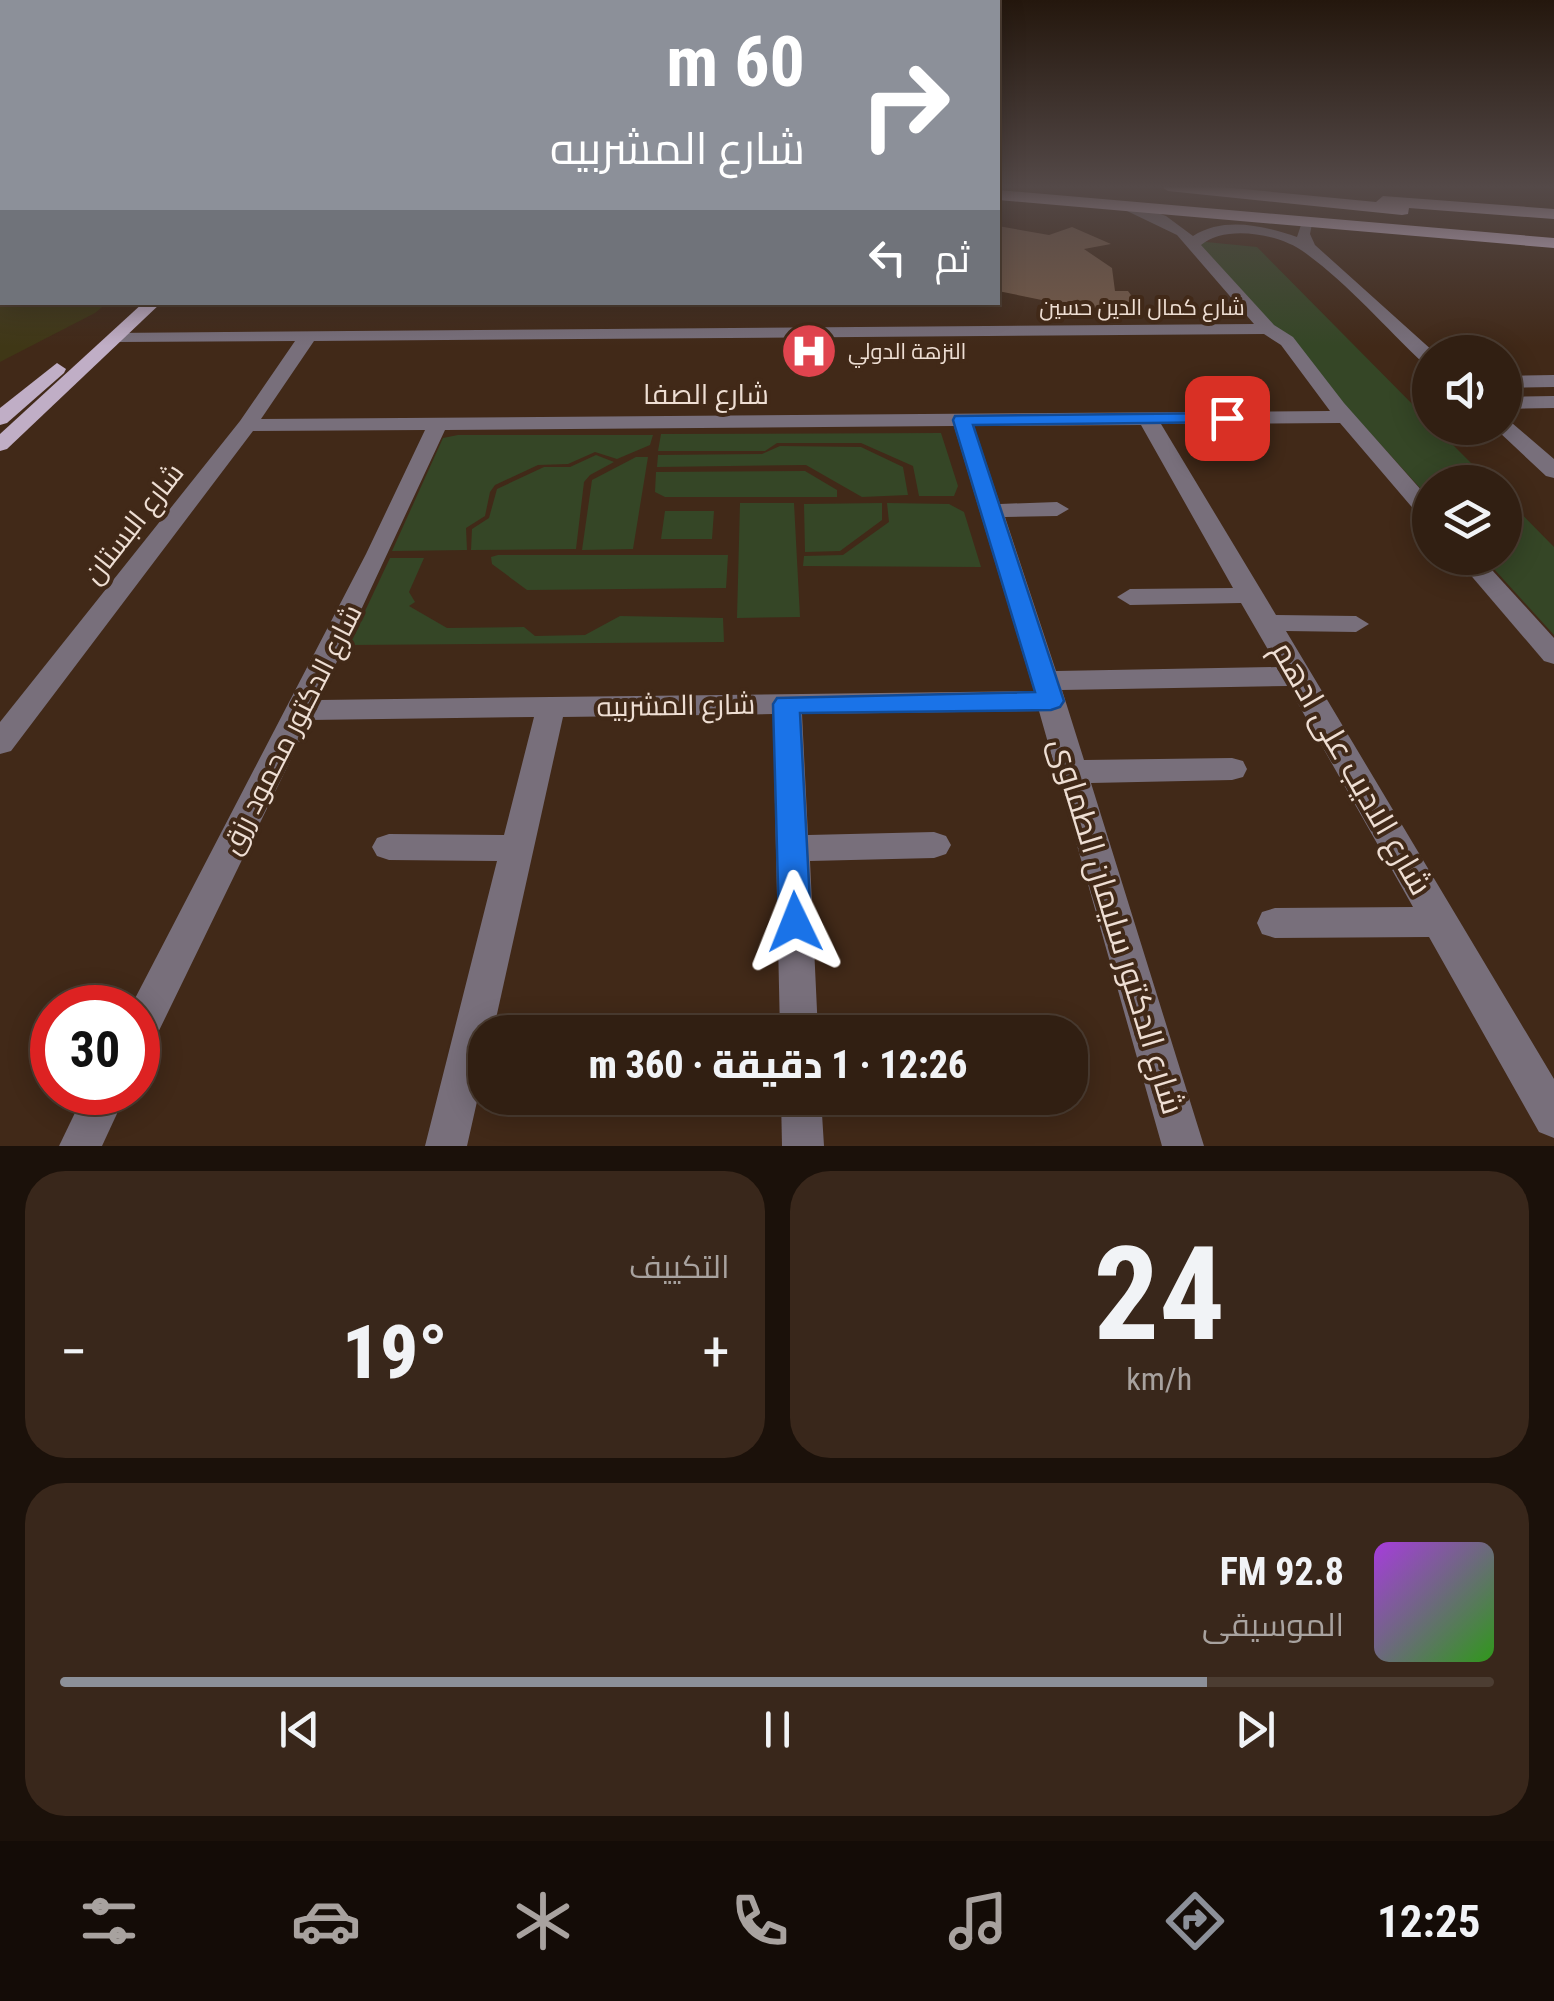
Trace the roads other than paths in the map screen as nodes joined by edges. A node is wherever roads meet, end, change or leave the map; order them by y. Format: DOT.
graph roads {
  1 [pos="1188,239"];
  2 [pos="1199,239"];
  3 [pos="1289,239"];
  4 [pos="1305,239"];
  5 [pos="1513,239"];
  6 [pos="1554,243"];
  7 [pos="1193,244"];
  8 [pos="1308,247"];
  9 [pos="129,305"];
  10 [pos="151,305"];
  11 [pos="1268,329"];
  12 [pos="308,336"];
  13 [pos="116,337"];
  14 [pos="1412,342"];
  15 [pos="1554,381"];
  16 [pos="1522,382"];
  17 [pos="1554,402"];
  18 [pos="1522,403"];
  19 [pos="1346,418"];
  20 [pos="1148,419"];
  21 [pos="0,420"];
  22 [pos="962,420"];
  23 [pos="438,423"];
  24 [pos="247,425"];
  25 [pos="1522,443"];
  26 [pos="0,445"];
  27 [pos="1554,472"];
  28 [pos="1412,493"];
  29 [pos="1057,510"];
  30 [pos="990,511"];
  31 [pos="1483,575"];
  32 [pos="1252,595"];
  33 [pos="1130,597"];
  34 [pos="1268,622"];
  35 [pos="1356,624"];
  36 [pos="1554,655"];
  37 [pos="1300,676"];
  38 [pos="1048,691"];
  39 [pos="786,704"];
  40 [pos="551,707"];
  41 [pos="301,710"];
  42 [pos="0,744"];
  43 [pos="1232,768"];
  44 [pos="1071,772"];
  45 [pos="934,846"];
  46 [pos="389,847"];
  47 [pos="517,848"];
  48 [pos="792,848"];
  49 [pos="1441,922"];
  50 [pos="1275,924"];
  51 [pos="160,989"];
  52 [pos="798,1015"];
  53 [pos="96,1115"];
  54 [pos="802,1115"];
  55 [pos="1554,1118"];
  56 [pos="80,1146"];
  57 [pos="446,1146"];
  58 [pos="803,1146"];
  59 [pos="1183,1146"];
  1 -- 7 [label="street"];
  2 -- 7 [label="street"];
  3 -- 8 [label="street"];
  4 -- 8 [label="street"];
  5 -- 6 [label="highway"];
  7 -- 11 [label="street"];
  8 -- 14 [label="street"];
  9 -- 21 [label="main road"];
  10 -- 13 [label="main road"];
  11 -- 12 [label="street, شارع كمال الدين حسين"];
  11 -- 19 [label="street"];
  12 -- 13 [label="street, شارع كمال الدين حسين"];
  12 -- 24 [label="street, شارع البستان"];
  13 -- 26 [label="main road"];
  15 -- 16 [label="street"];
  17 -- 18 [label="street"];
  19 -- 20 [label="street, شارع الصفا"];
  19 -- 28 [label="street"];
  20 -- 22 [label="street, شارع الصفا"];
  20 -- 32 [label="street, شارع الاديب على ادهم"];
  22 -- 23 [label="street, شارع الصفا"];
  22 -- 30 [label="street, شارع الدكتور سليمان الطماوى"];
  23 -- 24 [label="street, شارع الصفا"];
  23 -- 41 [label="street, شارع الدكتور محمود رزق"];
  24 -- 42 [label="street, شارع البستان"];
  25 -- 27 [label="street"];
  29 -- 30 [label="street"];
  30 -- 38 [label="street, شارع الدكتور سليمان الطماوى"];
  31 -- 36 [label="street"];
  32 -- 33 [label="street"];
  32 -- 34 [label="street, شارع الاديب على ادهم"];
  34 -- 35 [label="street"];
  34 -- 37 [label="street, شارع الاديب على ادهم"];
  37 -- 38 [label="street, شارع المشربيه"];
  37 -- 49 [label="street, شارع الاديب على ادهم"];
  38 -- 39 [label="street, شارع المشربيه"];
  38 -- 44 [label="street, شارع الدكتور سليمان الطماوى"];
  39 -- 40 [label="street, شارع المشربيه"];
  39 -- 48 [label="street"];
  40 -- 41 [label="street, شارع المشربيه"];
  40 -- 47 [label="street"];
  41 -- 51 [label="street, شارع الدكتور محمود رزق"];
  43 -- 44 [label="street"];
  44 -- 59 [label="street, شارع الدكتور سليمان الطماوى"];
  45 -- 48 [label="street"];
  46 -- 47 [label="street"];
  47 -- 57 [label="street"];
  48 -- 52 [label="street"];
  49 -- 50 [label="street"];
  49 -- 55 [label="street, شارع الاديب على ادهم"];
  53 -- 56 [label="street"];
  54 -- 58 [label="street"];
}
